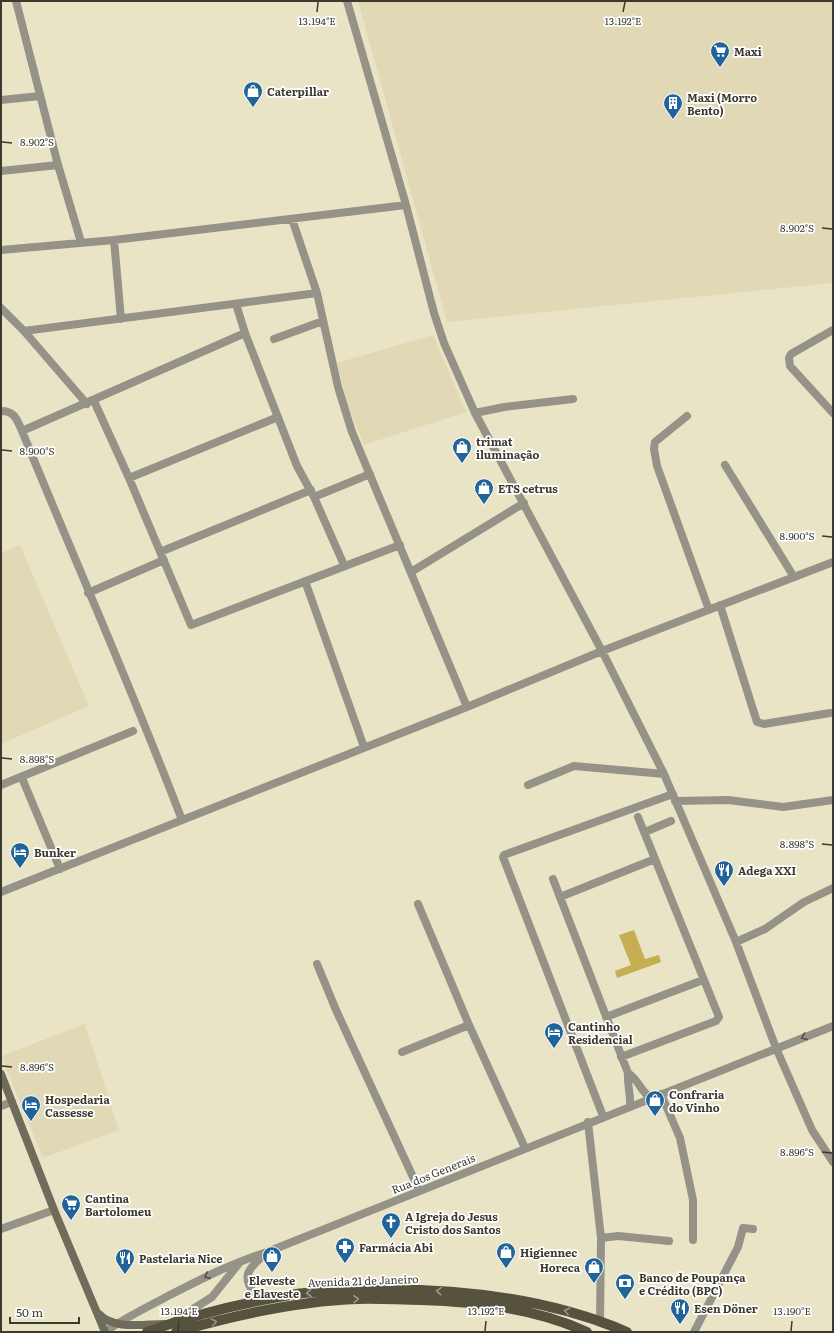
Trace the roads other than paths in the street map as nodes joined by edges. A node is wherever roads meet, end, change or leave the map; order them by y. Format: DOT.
graph roads {
  1 [pos="16,1"];
  2 [pos="346,1"];
  3 [pos="40,96"];
  4 [pos="1,100"];
  5 [pos="58,165"];
  6 [pos="1,171"];
  7 [pos="406,205"];
  8 [pos="292,219"];
  9 [pos="114,240"];
  10 [pos="81,242"];
  11 [pos="1,250"];
  12 [pos="317,293"];
  13 [pos="236,304"];
  14 [pos="1,308"];
  15 [pos="121,319"];
  16 [pos="323,321"];
  17 [pos="833,330"];
  18 [pos="24,331"];
  19 [pos="245,333"];
  20 [pos="274,339"];
  21 [pos="573,399"];
  22 [pos="90,402"];
  23 [pos="1,411"];
  24 [pos="475,413"];
  25 [pos="833,413"];
  26 [pos="687,416"];
  27 [pos="278,418"];
  28 [pos="22,431"];
  29 [pos="725,465"];
  30 [pos="370,474"];
  31 [pos="129,478"];
  32 [pos="312,493"];
  33 [pos="524,503"];
  34 [pos="400,545"];
  35 [pos="160,552"];
  36 [pos="164,560"];
  37 [pos="833,562"];
  38 [pos="344,565"];
  39 [pos="411,572"];
  40 [pos="794,578"];
  41 [pos="305,581"];
  42 [pos="88,593"];
  43 [pos="720,605"];
  44 [pos="709,610"];
  45 [pos="602,650"];
  46 [pos="467,707"];
  47 [pos="830,712"];
  48 [pos="133,731"];
  49 [pos="364,747"];
  50 [pos="664,774"];
  51 [pos="22,778"];
  52 [pos="1,785"];
  53 [pos="528,785"];
  54 [pos="674,798"];
  55 [pos="833,800"];
  56 [pos="638,816"];
  57 [pos="182,820"];
  58 [pos="671,821"];
  59 [pos="645,832"];
  60 [pos="655,860"];
  61 [pos="60,869"];
  62 [pos="553,879"];
  63 [pos="833,888"];
  64 [pos="1,892"];
  65 [pos="560,897"];
  66 [pos="418,904"];
  67 [pos="736,942"];
  68 [pos="317,964"];
  69 [pos="703,980"];
  70 [pos="606,1017"];
  71 [pos="468,1025"];
  72 [pos="833,1026"];
  73 [pos="776,1048"];
  74 [pos="402,1052"];
  75 [pos="621,1057"];
  76 [pos="628,1073"];
  77 [pos="1,1074"];
  78 [pos="636,1079"];
  79 [pos="627,1083"];
  80 [pos="661,1094"];
  81 [pos="651,1098"];
  82 [pos="12,1102"];
  83 [pos="1,1106"];
  84 [pos="630,1107"];
  85 [pos="603,1116"];
  86 [pos="588,1122"];
  87 [pos="525,1148"];
  88 [pos="833,1162"];
  89 [pos="419,1190"];
  90 [pos="54,1210"];
  91 [pos="1,1229"];
  92 [pos="753,1229"];
  93 [pos="601,1238"];
  94 [pos="693,1240"];
  95 [pos="669,1241"];
  96 [pos="267,1252"];
  97 [pos="242,1260"];
  98 [pos="291,1294"];
  99 [pos="96,1311"];
  100 [pos="600,1321"];
  101 [pos="116,1324"];
  102 [pos="167,1324"];
  103 [pos="198,1329"];
  104 [pos="105,1332"];
  105 [pos="147,1332"];
  106 [pos="176,1332"];
  107 [pos="587,1332"];
  108 [pos="627,1332"];
  109 [pos="694,1332"];
  1 -- 3 [label="street"];
  2 -- 7 [label="street"];
  3 -- 4 [label="street"];
  3 -- 5 [label="street"];
  5 -- 6 [label="street"];
  5 -- 10 [label="street"];
  7 -- 8 [label="street"];
  7 -- 24 [label="street"];
  8 -- 9 [label="street"];
  8 -- 12 [label="street"];
  9 -- 10 [label="street"];
  9 -- 15 [label="street"];
  10 -- 11 [label="street"];
  12 -- 13 [label="street"];
  12 -- 16 [label="street"];
  13 -- 15 [label="street"];
  13 -- 19 [label="street"];
  14 -- 18 [label="street"];
  15 -- 18 [label="street"];
  16 -- 20 [label="street"];
  16 -- 30 [label="street"];
  17 -- 25 [label="street"];
  18 -- 22 [label="street"];
  19 -- 22 [label="street"];
  19 -- 27 [label="street"];
  21 -- 24 [label="street"];
  22 -- 28 [label="street"];
  22 -- 31 [label="street"];
  23 -- 28 [label="street"];
  24 -- 33 [label="street"];
  26 -- 44 [label="street"];
  27 -- 31 [label="street"];
  27 -- 32 [label="street"];
  28 -- 42 [label="street"];
  29 -- 40 [label="street"];
  30 -- 32 [label="street"];
  30 -- 34 [label="street"];
  31 -- 35 [label="street"];
  32 -- 35 [label="street"];
  32 -- 38 [label="street"];
  33 -- 39 [label="street"];
  33 -- 45 [label="street"];
  34 -- 38 [label="street"];
  34 -- 39 [label="street"];
  35 -- 36 [label="street"];
  36 -- 41 [label="street"];
  36 -- 42 [label="street"];
  37 -- 40 [label="street"];
  38 -- 41 [label="street"];
  39 -- 46 [label="street"];
  40 -- 43 [label="street"];
  41 -- 49 [label="street"];
  42 -- 57 [label="street"];
  43 -- 44 [label="street"];
  43 -- 47 [label="street"];
  44 -- 45 [label="street"];
  45 -- 46 [label="street"];
  45 -- 50 [label="street"];
  46 -- 49 [label="street"];
  48 -- 51 [label="street"];
  49 -- 57 [label="street"];
  50 -- 53 [label="street"];
  50 -- 54 [label="street"];
  51 -- 52 [label="street"];
  51 -- 61 [label="street"];
  54 -- 55 [label="street"];
  54 -- 67 [label="street"];
  54 -- 85 [label="street"];
  56 -- 59 [label="street"];
  57 -- 61 [label="street"];
  58 -- 59 [label="street"];
  59 -- 60 [label="street"];
  60 -- 65 [label="street"];
  60 -- 69 [label="street"];
  61 -- 64 [label="street"];
  62 -- 65 [label="street"];
  63 -- 67 [label="street"];
  65 -- 70 [label="street"];
  66 -- 71 [label="street"];
  67 -- 73 [label="street"];
  68 -- 89 [label="street"];
  69 -- 70 [label="street"];
  69 -- 75 [label="street"];
  70 -- 75 [label="street"];
  71 -- 74 [label="street"];
  71 -- 87 [label="street"];
  72 -- 73 [label="street, Rua dos Generais, one-way"];
  73 -- 80 [label="street, Rua dos Generais"];
  73 -- 88 [label="street"];
  75 -- 76 [label="street"];
  76 -- 78 [label="street"];
  76 -- 79 [label="street"];
  77 -- 82 [label="main road"];
  78 -- 79 [label="street"];
  78 -- 81 [label="street"];
  79 -- 84 [label="street"];
  80 -- 81 [label="street, Rua dos Generais"];
  80 -- 94 [label="street"];
  81 -- 84 [label="street, Rua dos Generais"];
  82 -- 83 [label="street"];
  82 -- 90 [label="main road"];
  84 -- 85 [label="street, Rua dos Generais"];
  85 -- 86 [label="street, Rua dos Generais"];
  86 -- 87 [label="street, Rua dos Generais"];
  86 -- 93 [label="street"];
  87 -- 89 [label="street, Rua dos Generais"];
  89 -- 96 [label="street, Rua dos Generais"];
  90 -- 91 [label="street"];
  90 -- 99 [label="main road"];
  92 -- 109 [label="street"];
  93 -- 95 [label="street"];
  93 -- 100 [label="street"];
  96 -- 97 [label="street, Rua dos Generais"];
  96 -- 98 [label="street"];
  97 -- 101 [label="street, Rua dos Generais, one-way"];
  97 -- 102 [label="street"];
  100 -- 98 [label="main road, Avenida 21 de Janeiro, one-way"];
  98 -- 102 [label="main road, Avenida 21 de Janeiro"];
  99 -- 101 [label="main road"];
  99 -- 104 [label="main road"];
  100 -- 108 [label="main road, Avenida 21 de Janeiro"];
  101 -- 102 [label="main road"];
  101 -- 104 [label="street, Rua dos Generais"];
  102 -- 105 [label="main road, Avenida 21 de Janeiro"];
  103 -- 106 [label="main road, Avenida 21 de Janeiro"];
  103 -- 107 [label="main road, Avenida 21 de Janeiro, one-way"];
}
